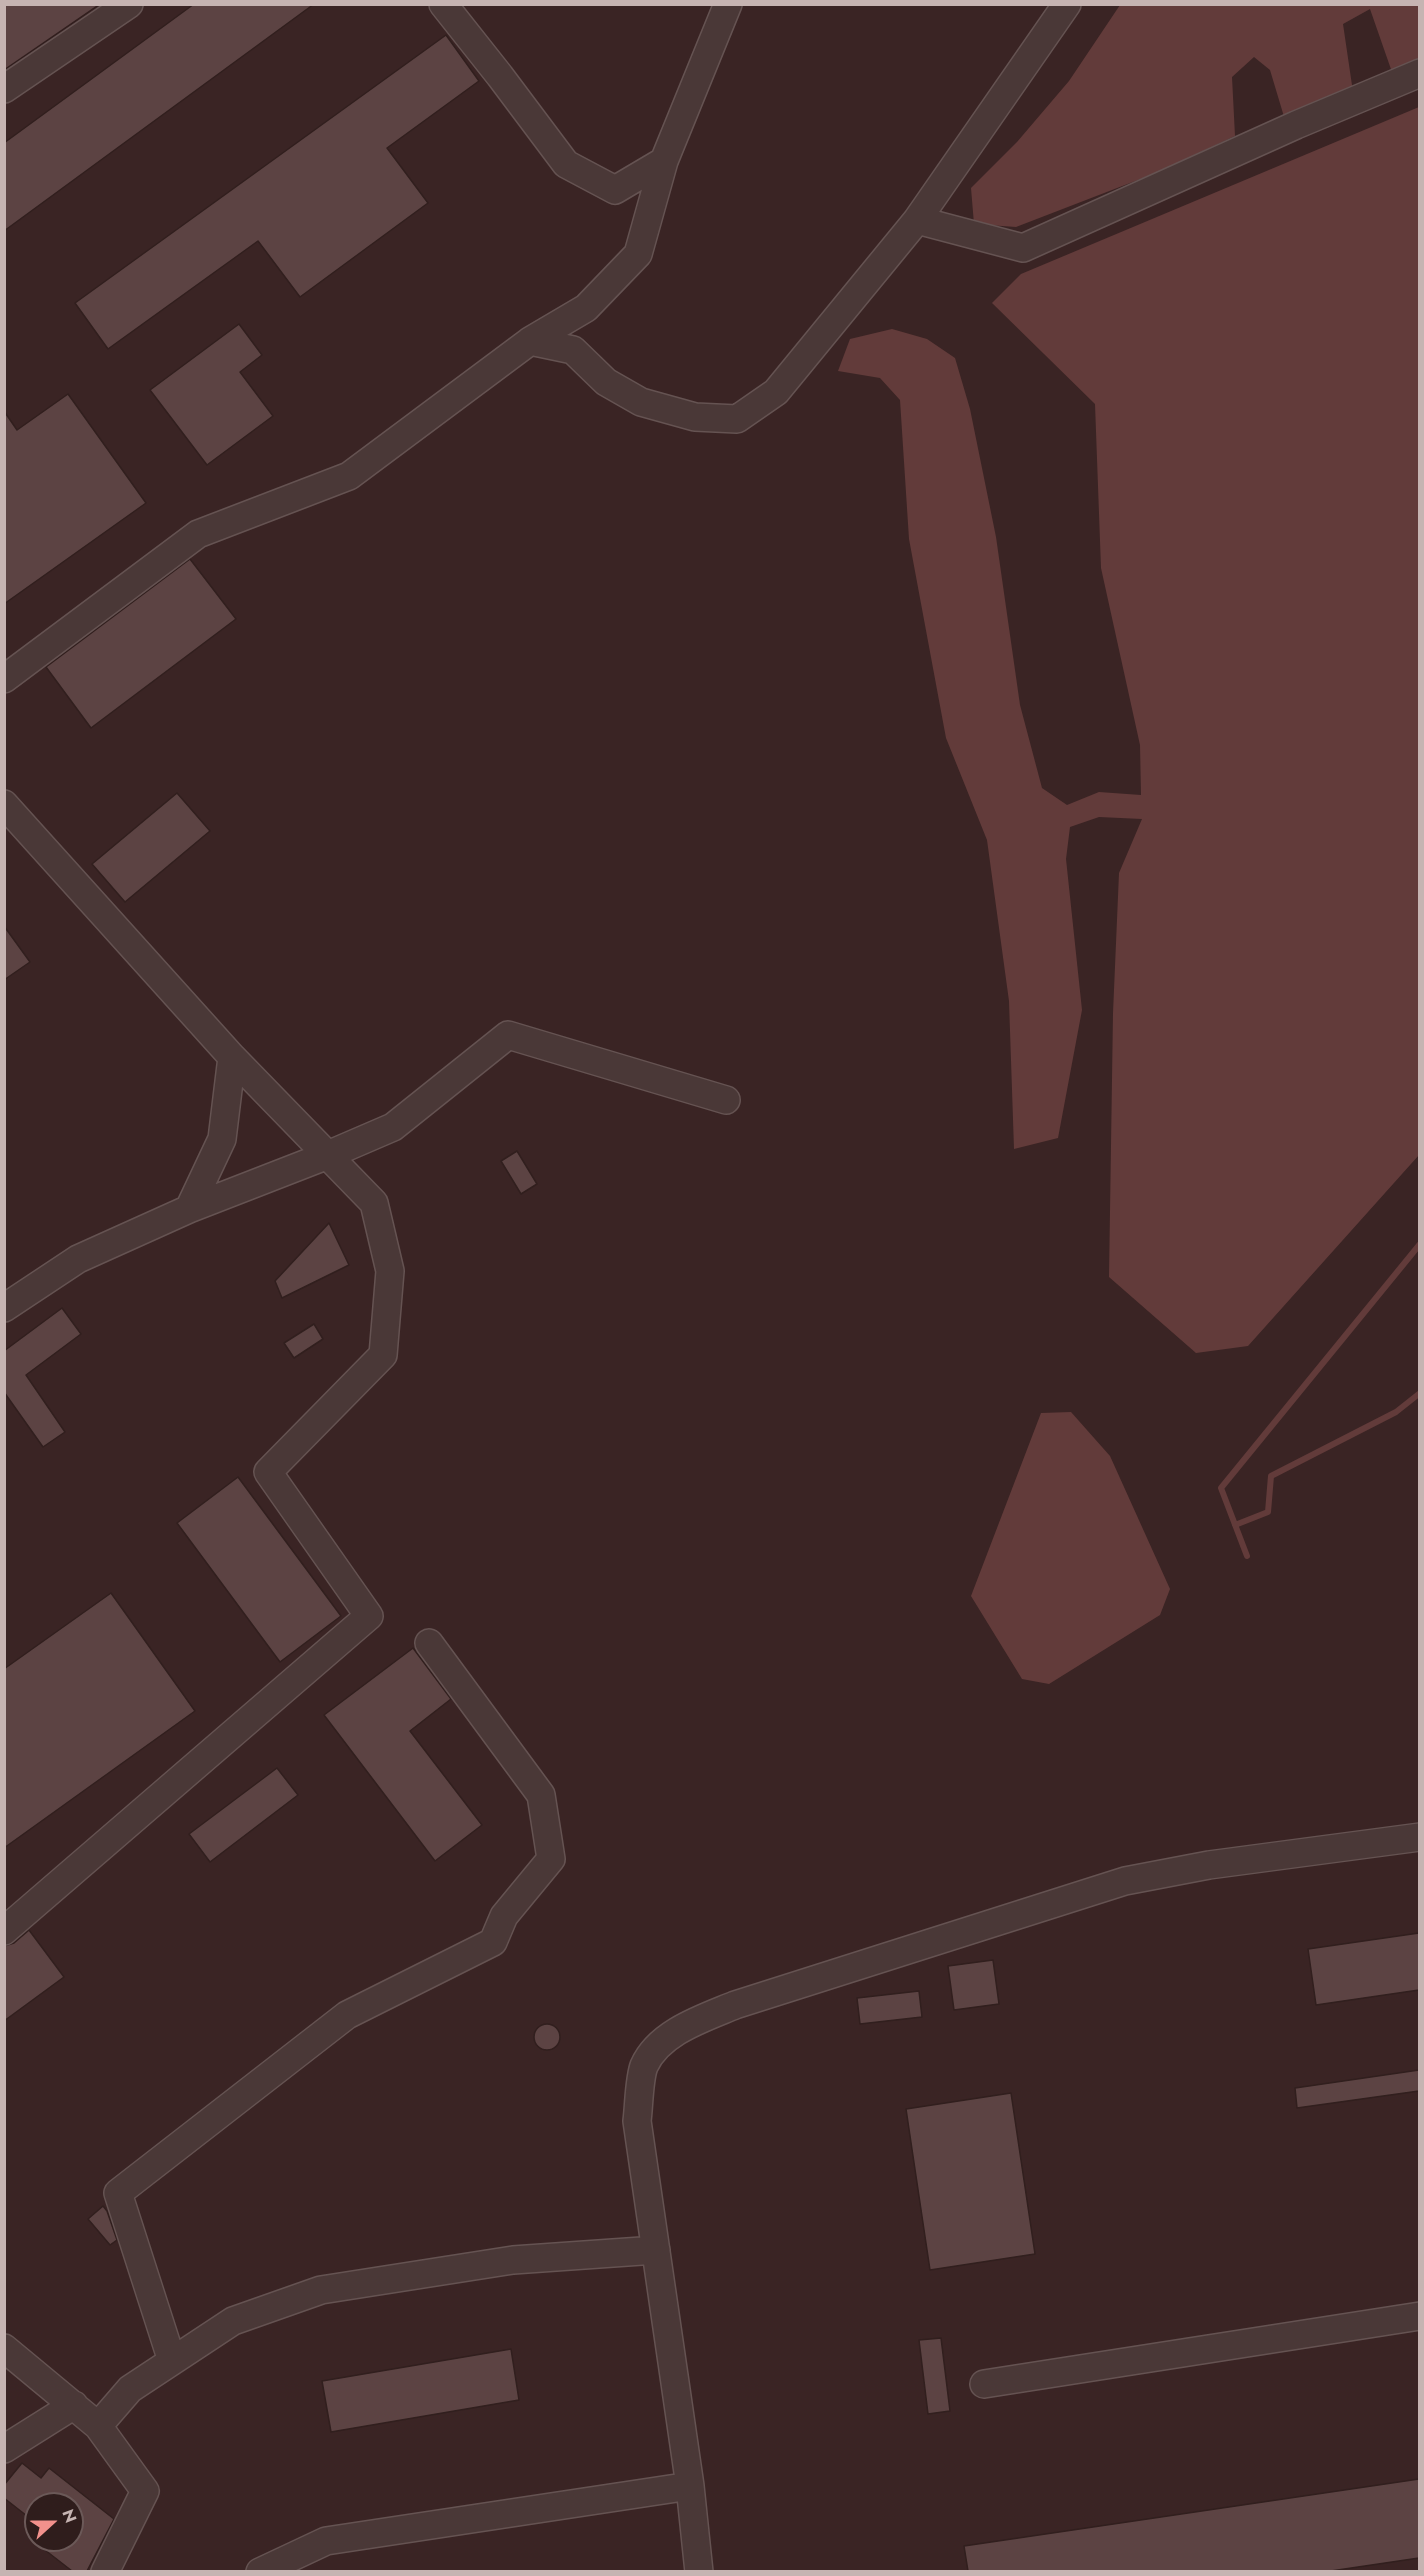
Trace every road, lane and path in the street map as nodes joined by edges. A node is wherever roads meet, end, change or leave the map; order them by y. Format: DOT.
graph roads {
  1 [pos="129,4"];
  2 [pos="443,4"];
  3 [pos="728,4"];
  4 [pos="1067,4"];
  5 [pos="1419,73"];
  6 [pos="4,89"];
  7 [pos="664,161"];
  8 [pos="917,220"];
  9 [pos="530,341"];
  10 [pos="4,679"];
  11 [pos="4,804"];
  12 [pos="232,1057"];
  13 [pos="726,1100"];
  14 [pos="328,1155"];
  15 [pos="189,1209"];
  16 [pos="4,1308"];
  17 [pos="429,1642"];
  18 [pos="1419,1837"];
  19 [pos="4,1931"];
  20 [pos="656,2250"];
  21 [pos="1419,2316"];
  22 [pos="4,2348"];
  23 [pos="172,2361"];
  24 [pos="984,2384"];
  25 [pos="74,2405"];
  26 [pos="98,2426"];
  27 [pos="4,2449"];
  28 [pos="690,2486"];
  29 [pos="105,2571"];
  30 [pos="260,2571"];
  31 [pos="699,2571"];
  1 -- 6 [label="lane"];
  2 -- 7 [label="lane"];
  3 -- 7 [label="lane"];
  4 -- 8 [label="lane"];
  5 -- 8 [label="lane"];
  7 -- 9 [label="lane"];
  8 -- 9 [label="lane"];
  9 -- 10 [label="lane"];
  11 -- 12 [label="lane"];
  12 -- 14 [label="lane"];
  12 -- 15 [label="lane"];
  13 -- 14 [label="lane"];
  14 -- 15 [label="lane"];
  14 -- 19 [label="lane"];
  15 -- 16 [label="lane"];
  17 -- 23 [label="lane"];
  18 -- 20 [label="lane"];
  20 -- 23 [label="lane"];
  20 -- 28 [label="lane"];
  21 -- 24 [label="lane"];
  22 -- 25 [label="lane"];
  23 -- 26 [label="lane"];
  25 -- 26 [label="lane"];
  25 -- 27 [label="lane"];
  26 -- 29 [label="lane"];
  28 -- 30 [label="lane"];
  28 -- 31 [label="lane"];
}
